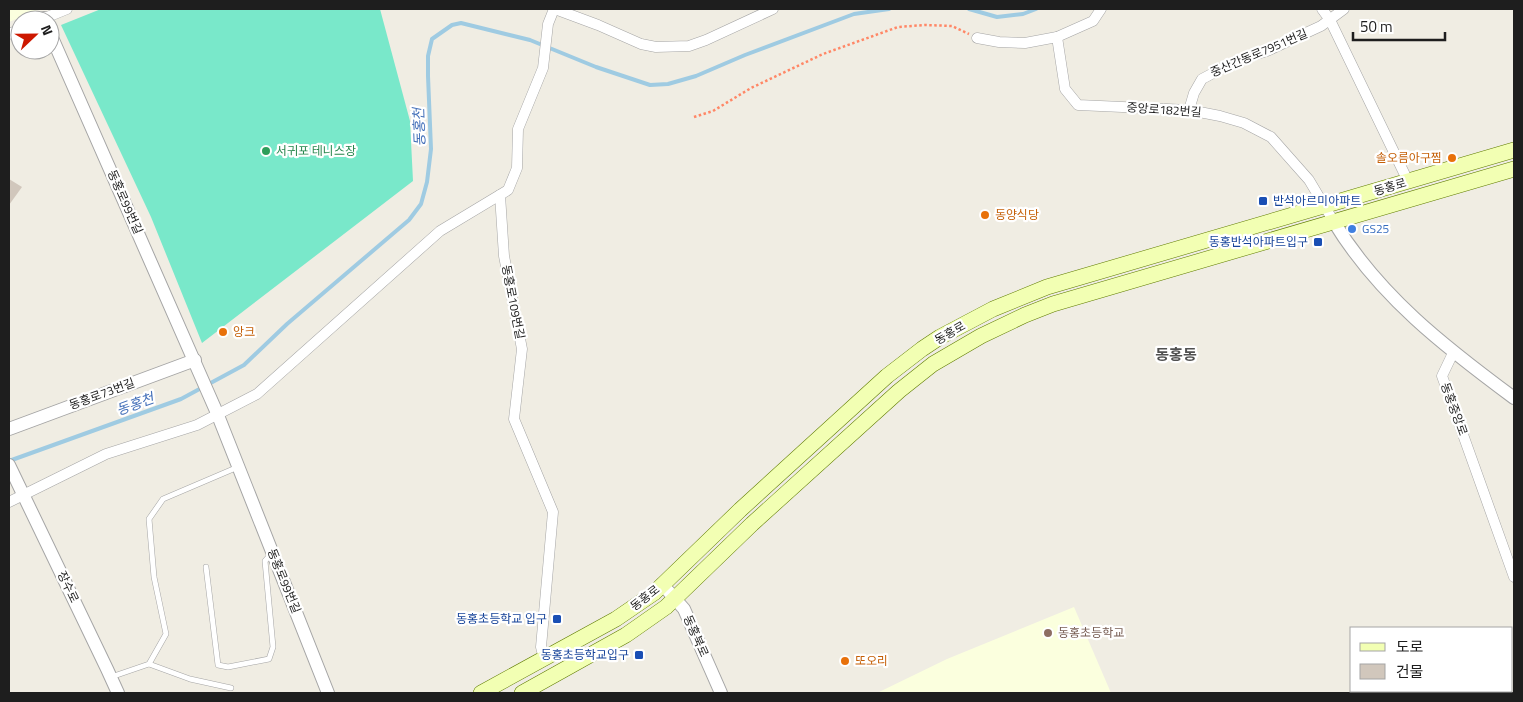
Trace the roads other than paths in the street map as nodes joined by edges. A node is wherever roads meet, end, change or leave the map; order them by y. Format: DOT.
graph roads {
  1 [pos="555,9"];
  2 [pos="773,9"];
  3 [pos="1102,9"];
  4 [pos="1322,9"];
  5 [pos="1344,9"];
  6 [pos="1330,20"];
  7 [pos="1057,37"];
  8 [pos="977,38"];
  9 [pos="60,56"];
  10 [pos="1188,110"];
  11 [pos="1514,150"];
  12 [pos="1514,169"];
  13 [pos="1406,174"];
  14 [pos="500,195"];
  15 [pos="1324,206"];
  16 [pos="1334,222"];
  17 [pos="1453,353"];
  18 [pos="197,365"];
  19 [pos="1514,398"];
  20 [pos="215,408"];
  21 [pos="9,429"];
  22 [pos="9,465"];
  23 [pos="238,466"];
  24 [pos="24,494"];
  25 [pos="9,502"];
  26 [pos="272,552"];
  27 [pos="206,567"];
  28 [pos="1514,577"];
  29 [pos="662,584"];
  30 [pos="675,598"];
  31 [pos="544,658"];
  32 [pos="149,664"];
  33 [pos="111,677"];
  34 [pos="231,688"];
  35 [pos="118,693"];
  36 [pos="328,693"];
  37 [pos="481,693"];
  38 [pos="522,693"];
  39 [pos="721,693"];
  1 -- 2 [label="street"];
  1 -- 14 [label="street"];
  3 -- 7 [label="street"];
  4 -- 6 [label="street"];
  5 -- 6 [label="street, 중산간동로7951번길"];
  6 -- 10 [label="street, 중산간동로7951번길"];
  6 -- 13 [label="street"];
  7 -- 8 [label="street"];
  7 -- 10 [label="street, 중앙로182번길"];
  9 -- 18 [label="street, 동홍로99번길"];
  10 -- 15 [label="street, 중앙로182번길"];
  11 -- 15 [label="main road, 동홍로"];
  12 -- 16 [label="main road, 동홍로"];
  14 -- 20 [label="street"];
  14 -- 31 [label="street, 동홍로109번길"];
  15 -- 16 [label="street, 중앙로182번길"];
  15 -- 29 [label="main road, 동홍로"];
  16 -- 17 [label="street"];
  16 -- 30 [label="main road, 동홍로"];
  17 -- 19 [label="street"];
  17 -- 28 [label="street, 동홍중앙로"];
  18 -- 20 [label="street, 동홍로99번길"];
  18 -- 21 [label="street, 동홍로73번길"];
  20 -- 23 [label="street, 동홍로99번길"];
  20 -- 24 [label="street"];
  22 -- 24 [label="street, 장수로"];
  23 -- 26 [label="street, 동홍로99번길"];
  23 -- 32 [label="lane"];
  24 -- 25 [label="street"];
  24 -- 33 [label="street, 장수로"];
  26 -- 27 [label="lane"];
  26 -- 36 [label="street, 동홍로99번길"];
  29 -- 30 [label="street, 동홍북로"];
  29 -- 31 [label="main road, 동홍로"];
  30 -- 38 [label="main road, 동홍로"];
  30 -- 39 [label="street, 동홍북로"];
  31 -- 37 [label="main road, 동홍로"];
  32 -- 33 [label="lane"];
  32 -- 34 [label="lane"];
  33 -- 35 [label="street, 장수로"];
}
